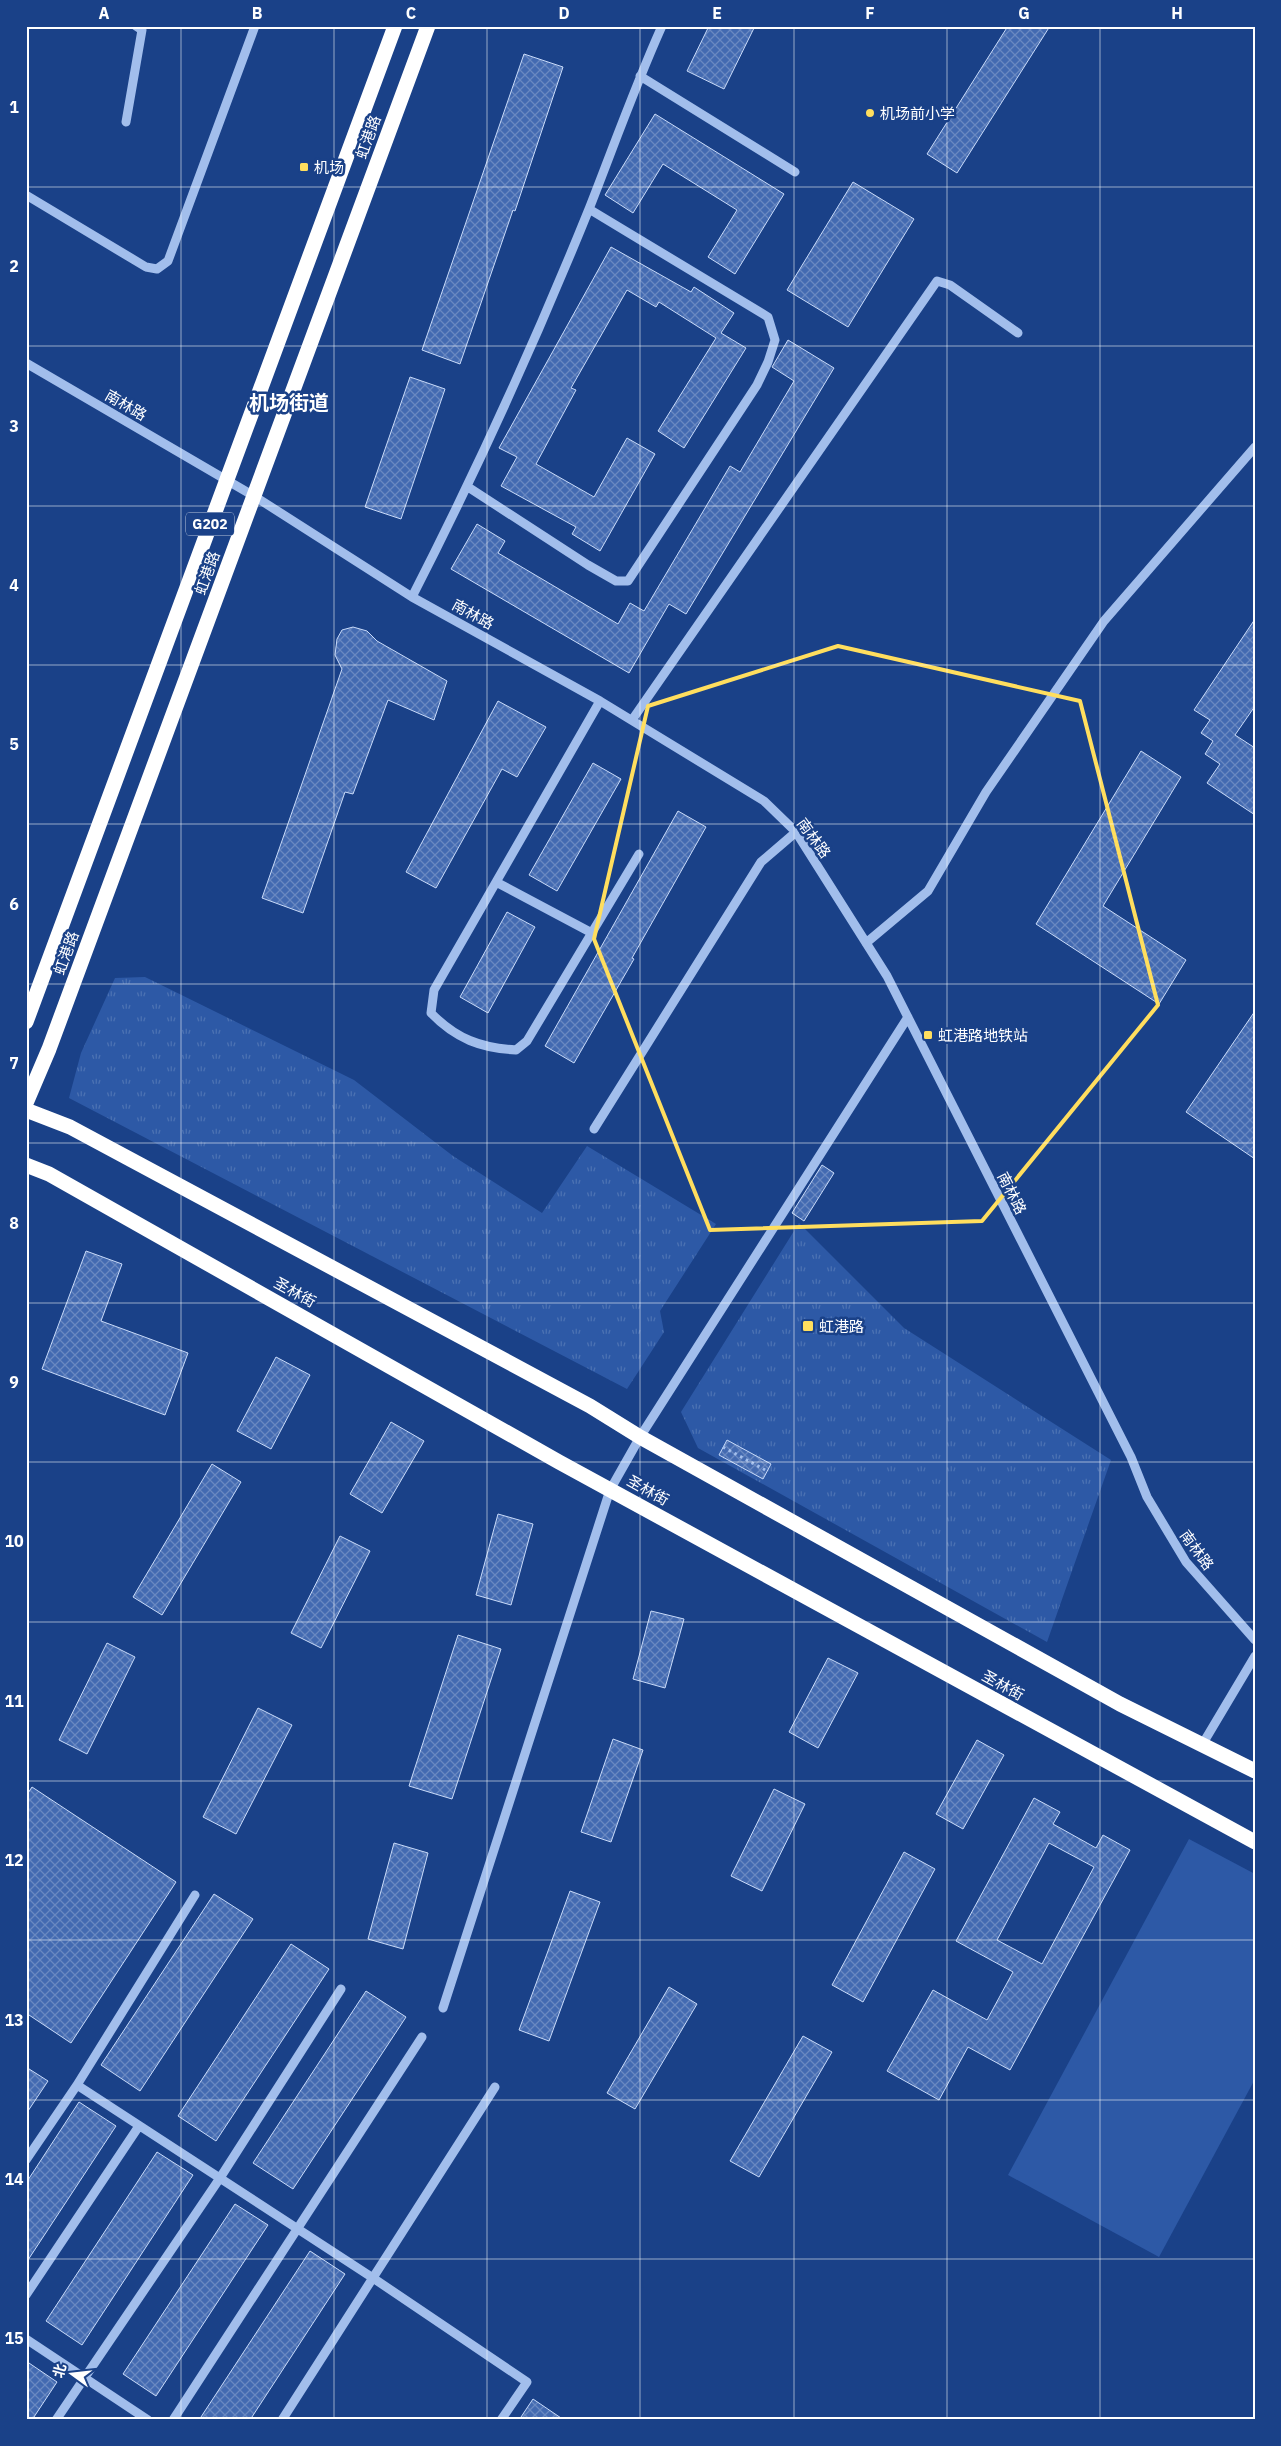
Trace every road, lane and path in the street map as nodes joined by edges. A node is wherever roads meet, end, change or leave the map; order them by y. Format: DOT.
graph roads {
  1 [pos="136,26"];
  2 [pos="255,26"];
  3 [pos="395,26"];
  4 [pos="428,26"];
  5 [pos="662,26"];
  6 [pos="640,76"];
  7 [pos="126,122"];
  8 [pos="795,172"];
  9 [pos="26,195"];
  10 [pos="589,209"];
  11 [pos="1018,333"];
  12 [pos="26,363"];
  13 [pos="1255,447"];
  14 [pos="227,480"];
  15 [pos="468,487"];
  16 [pos="254,496"];
  17 [pos="412,596"];
  18 [pos="600,701"];
  19 [pos="632,720"];
  20 [pos="796,832"];
  21 [pos="639,854"];
  22 [pos="496,882"];
  23 [pos="592,933"];
  24 [pos="866,943"];
  25 [pos="908,1016"];
  26 [pos="26,1022"];
  27 [pos="26,1103"];
  28 [pos="26,1110"];
  29 [pos="594,1129"];
  30 [pos="26,1165"];
  31 [pos="640,1437"];
  32 [pos="723,1447"];
  33 [pos="767,1471"];
  34 [pos="610,1490"];
  35 [pos="1255,1640"];
  36 [pos="1255,1656"];
  37 [pos="1202,1745"];
  38 [pos="1255,1771"];
  39 [pos="1255,1842"];
  40 [pos="195,1895"];
  41 [pos="341,1989"];
  42 [pos="443,2008"];
  43 [pos="422,2037"];
  44 [pos="77,2085"];
  45 [pos="495,2086"];
  46 [pos="139,2126"];
  47 [pos="26,2160"];
  48 [pos="220,2178"];
  49 [pos="296,2228"];
  50 [pos="373,2278"];
  51 [pos="26,2296"];
  52 [pos="26,2340"];
  53 [pos="83,2377"];
  54 [pos="56,2420"];
  55 [pos="148,2420"];
  56 [pos="173,2420"];
  57 [pos="282,2420"];
  58 [pos="501,2420"];
  1 -- 7 [label="street"];
  2 -- 9 [label="street"];
  3 -- 14 [label="highway, 虹港路 / G202"];
  4 -- 16 [label="highway, 虹港路 / G202"];
  5 -- 6 [label="street"];
  6 -- 8 [label="street"];
  6 -- 10 [label="street"];
  10 -- 15 [label="street"];
  10 -- 15 [label="street"];
  11 -- 19 [label="street"];
  12 -- 14 [label="street, 南林路"];
  13 -- 24 [label="street"];
  14 -- 16 [label="street, 南林路"];
  14 -- 26 [label="highway, 虹港路 / G202"];
  15 -- 17 [label="street"];
  16 -- 17 [label="street, 南林路"];
  16 -- 27 [label="highway, 虹港路 / G202"];
  17 -- 18 [label="street, 南林路"];
  18 -- 19 [label="street, 南林路"];
  18 -- 22 [label="street"];
  19 -- 20 [label="street, 南林路"];
  20 -- 24 [label="street, 南林路"];
  20 -- 29 [label="street"];
  21 -- 23 [label="street"];
  22 -- 23 [label="street"];
  22 -- 23 [label="street"];
  24 -- 25 [label="street, 南林路"];
  25 -- 31 [label="street"];
  25 -- 35 [label="street, 南林路"];
  28 -- 31 [label="highway"];
  30 -- 34 [label="highway, 圣林街"];
  31 -- 34 [label="street"];
  31 -- 37 [label="highway"];
  32 -- 33 [label="path"];
  34 -- 39 [label="highway, 圣林街"];
  34 -- 42 [label="street"];
  36 -- 37 [label="street"];
  37 -- 38 [label="highway"];
  40 -- 44 [label="street"];
  41 -- 48 [label="street"];
  43 -- 49 [label="street"];
  44 -- 46 [label="street"];
  44 -- 47 [label="street"];
  45 -- 50 [label="street"];
  46 -- 48 [label="street"];
  46 -- 51 [label="street"];
  48 -- 49 [label="street"];
  48 -- 53 [label="street"];
  49 -- 50 [label="street"];
  49 -- 56 [label="street"];
  50 -- 57 [label="street"];
  50 -- 58 [label="street"];
  52 -- 53 [label="street"];
  53 -- 54 [label="street"];
  53 -- 55 [label="street"];
}
